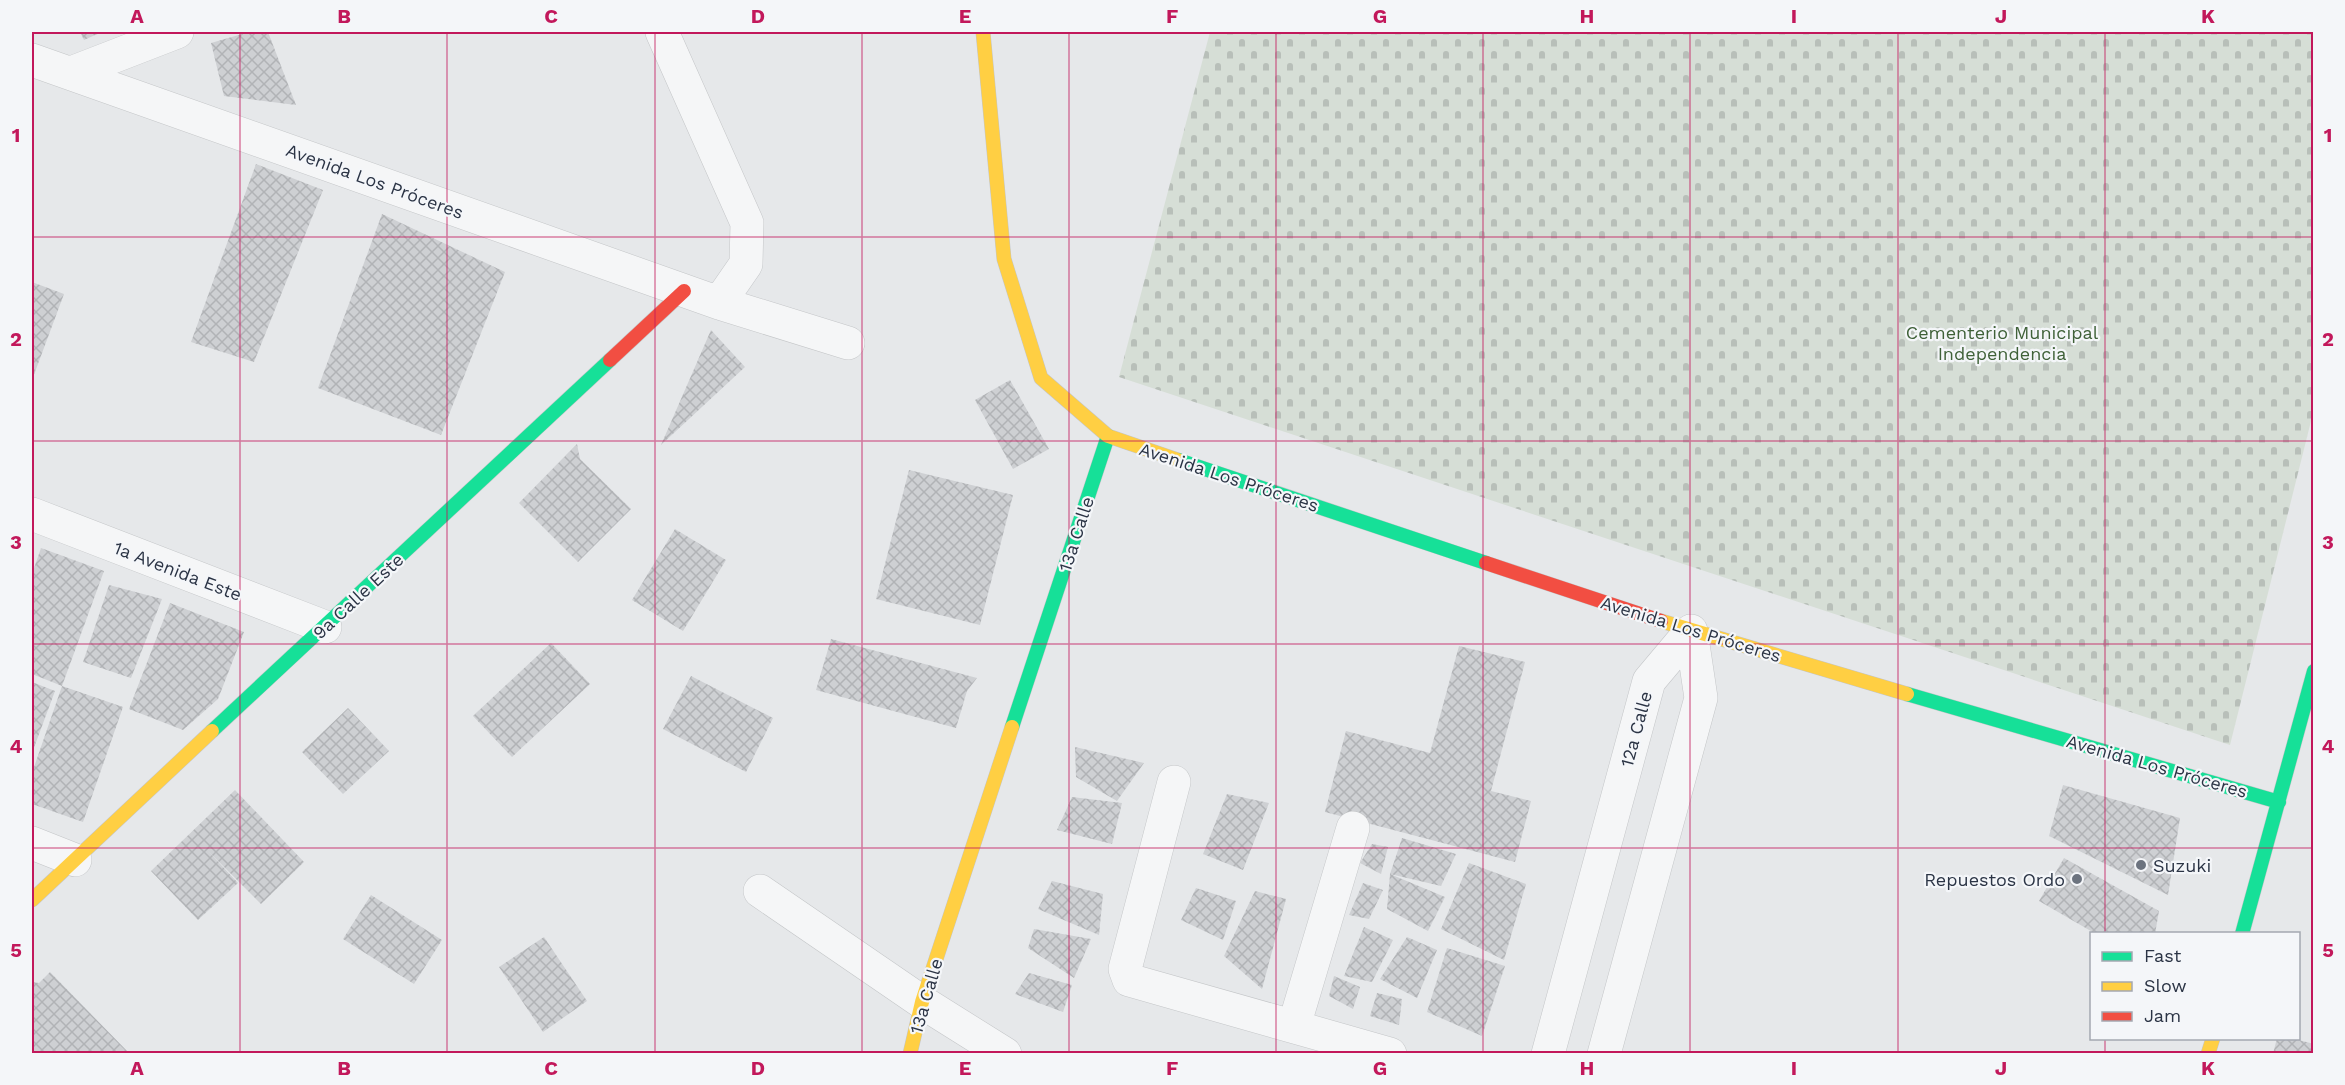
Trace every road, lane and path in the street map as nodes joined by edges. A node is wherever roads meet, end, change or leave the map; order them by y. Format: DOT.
graph roads {
  1 [pos="177,32"];
  2 [pos="662,32"];
  3 [pos="983,32"];
  4 [pos="32,60"];
  5 [pos="71,73"];
  6 [pos="684,291"];
  7 [pos="719,303"];
  8 [pos="848,344"];
  9 [pos="1108,436"];
  10 [pos="32,514"];
  11 [pos="325,627"];
  12 [pos="1690,631"];
  13 [pos="2313,671"];
  14 [pos="1174,782"];
  15 [pos="2279,802"];
  16 [pos="1353,828"];
  17 [pos="32,843"];
  18 [pos="75,860"];
  19 [pos="760,891"];
  20 [pos="32,900"];
  21 [pos="2242,932"];
  22 [pos="922,1002"];
  23 [pos="1294,1026"];
  24 [pos="910,1053"];
  25 [pos="1005,1053"];
  26 [pos="1390,1053"];
  27 [pos="1548,1053"];
  28 [pos="1604,1053"];
  1 -- 5 [label="street"];
  2 -- 7 [label="street"];
  3 -- 9 [label="street"];
  4 -- 5 [label="street, Avenida Los Próceres"];
  5 -- 6 [label="street, Avenida Los Próceres"];
  6 -- 7 [label="street, Avenida Los Próceres"];
  6 -- 11 [label="street, 9a Calle Este"];
  7 -- 8 [label="street, Avenida Los Próceres"];
  9 -- 12 [label="street, Avenida Los Próceres"];
  9 -- 22 [label="street, 13a Calle"];
  10 -- 11 [label="street, 1a Avenida Este"];
  11 -- 18 [label="street, 9a Calle Este"];
  12 -- 15 [label="street, Avenida Los Próceres"];
  12 -- 27 [label="street, 12a Calle"];
  12 -- 28 [label="street"];
  13 -- 15 [label="street"];
  14 -- 23 [label="street"];
  15 -- 21 [label="street"];
  16 -- 23 [label="street"];
  17 -- 18 [label="street"];
  18 -- 20 [label="street, 9a Calle Este"];
  19 -- 22 [label="street"];
  22 -- 24 [label="street, 13a Calle"];
  22 -- 25 [label="street"];
  23 -- 26 [label="street"];
}
